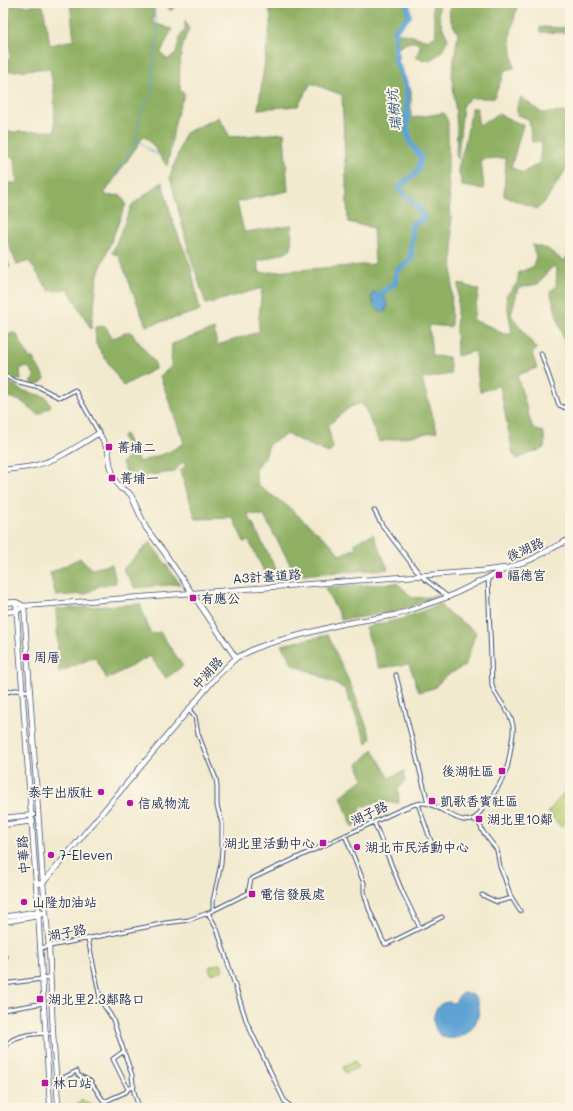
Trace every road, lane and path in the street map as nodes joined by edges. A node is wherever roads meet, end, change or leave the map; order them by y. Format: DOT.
graph roads {
  1 [pos="541,353"];
  2 [pos="3,375"];
  3 [pos="570,410"];
  4 [pos="99,433"];
  5 [pos="3,470"];
  6 [pos="374,510"];
  7 [pos="570,539"];
  8 [pos="510,567"];
  9 [pos="421,576"];
  10 [pos="488,577"];
  11 [pos="192,593"];
  12 [pos="448,597"];
  13 [pos="16,602"];
  14 [pos="3,603"];
  15 [pos="24,606"];
  16 [pos="17,611"];
  17 [pos="3,612"];
  18 [pos="236,658"];
  19 [pos="396,675"];
  20 [pos="22,690"];
  21 [pos="30,691"];
  22 [pos="3,693"];
  23 [pos="189,710"];
  24 [pos="418,804"];
  25 [pos="428,804"];
  26 [pos="31,814"];
  27 [pos="38,815"];
  28 [pos="3,818"];
  29 [pos="473,820"];
  30 [pos="32,822"];
  31 [pos="374,822"];
  32 [pos="3,825"];
  33 [pos="345,835"];
  34 [pos="434,850"];
  35 [pos="43,883"];
  36 [pos="36,884"];
  37 [pos="482,895"];
  38 [pos="512,898"];
  39 [pos="213,910"];
  40 [pos="520,910"];
  41 [pos="46,911"];
  42 [pos="38,913"];
  43 [pos="208,913"];
  44 [pos="442,916"];
  45 [pos="3,917"];
  46 [pos="3,922"];
  47 [pos="420,928"];
  48 [pos="88,938"];
  49 [pos="49,946"];
  50 [pos="40,948"];
  51 [pos="42,978"];
  52 [pos="50,978"];
  53 [pos="3,984"];
  54 [pos="44,1003"];
  55 [pos="3,1010"];
  56 [pos="45,1033"];
  57 [pos="54,1033"];
  58 [pos="3,1049"];
  59 [pos="124,1051"];
  60 [pos="56,1081"];
  61 [pos="134,1086"];
  62 [pos="128,1089"];
  63 [pos="58,1105"];
  64 [pos="50,1107"];
  65 [pos="139,1108"];
  66 [pos="293,1108"];
  1 -- 3 [label="street"];
  2 -- 4 [label="street"];
  4 -- 5 [label="street"];
  4 -- 11 [label="street"];
  6 -- 9 [label="street"];
  7 -- 8 [label="street, 後湖路"];
  8 -- 9 [label="street, A3計畫道路"];
  8 -- 10 [label="street, 後湖路"];
  9 -- 11 [label="street, A3計畫道路"];
  9 -- 12 [label="street"];
  10 -- 12 [label="street, 中湖路"];
  10 -- 29 [label="street"];
  11 -- 15 [label="street, A3計畫道路"];
  11 -- 18 [label="street"];
  12 -- 18 [label="street, 中湖路"];
  13 -- 14 [label="street"];
  13 -- 15 [label="street"];
  13 -- 16 [label="street, 中華路"];
  15 -- 16 [label="street"];
  15 -- 21 [label="street, 中華路"];
  16 -- 17 [label="street"];
  16 -- 20 [label="street, 中華路"];
  18 -- 23 [label="street, 中湖路"];
  19 -- 25 [label="street"];
  20 -- 21 [label="street"];
  20 -- 22 [label="street"];
  20 -- 26 [label="street, 中華路"];
  21 -- 27 [label="street, 中華路"];
  23 -- 35 [label="street, 中湖路"];
  23 -- 39 [label="street"];
  24 -- 25 [label="street, 湖子路"];
  24 -- 31 [label="street, 湖子路"];
  24 -- 34 [label="street"];
  25 -- 29 [label="street, 湖子路"];
  26 -- 27 [label="street"];
  26 -- 28 [label="street"];
  26 -- 30 [label="street, 中華路"];
  27 -- 30 [label="street"];
  27 -- 35 [label="street, 中華路"];
  29 -- 38 [label="street"];
  30 -- 32 [label="street"];
  30 -- 36 [label="street, 中華路"];
  31 -- 33 [label="street, 湖子路"];
  31 -- 47 [label="street"];
  33 -- 39 [label="street, 湖子路"];
  33 -- 47 [label="street"];
  35 -- 36 [label="street"];
  35 -- 41 [label="street, 中華路"];
  36 -- 42 [label="street, 中華路"];
  37 -- 38 [label="street"];
  38 -- 40 [label="street"];
  39 -- 43 [label="street, 湖子路"];
  41 -- 42 [label="street"];
  41 -- 49 [label="street, 中華路"];
  42 -- 45 [label="street"];
  42 -- 46 [label="street"];
  42 -- 50 [label="street, 中華路"];
  43 -- 48 [label="street, 湖子路"];
  43 -- 66 [label="street"];
  44 -- 47 [label="street"];
  48 -- 49 [label="street, 湖子路"];
  48 -- 59 [label="street"];
  49 -- 50 [label="street, 湖子路"];
  49 -- 52 [label="street, 中華路"];
  50 -- 51 [label="street, 中華路"];
  51 -- 52 [label="street"];
  51 -- 53 [label="street"];
  51 -- 54 [label="street, 中華路"];
  52 -- 57 [label="street, 中華路"];
  54 -- 55 [label="street"];
  54 -- 56 [label="street, 中華路"];
  56 -- 57 [label="street"];
  56 -- 58 [label="street"];
  56 -- 64 [label="street, 中華路"];
  57 -- 60 [label="street, 中華路"];
  59 -- 61 [label="street"];
  59 -- 62 [label="street"];
  60 -- 62 [label="street"];
  60 -- 63 [label="street, 中華路"];
  61 -- 62 [label="street"];
  61 -- 65 [label="street"];
}
